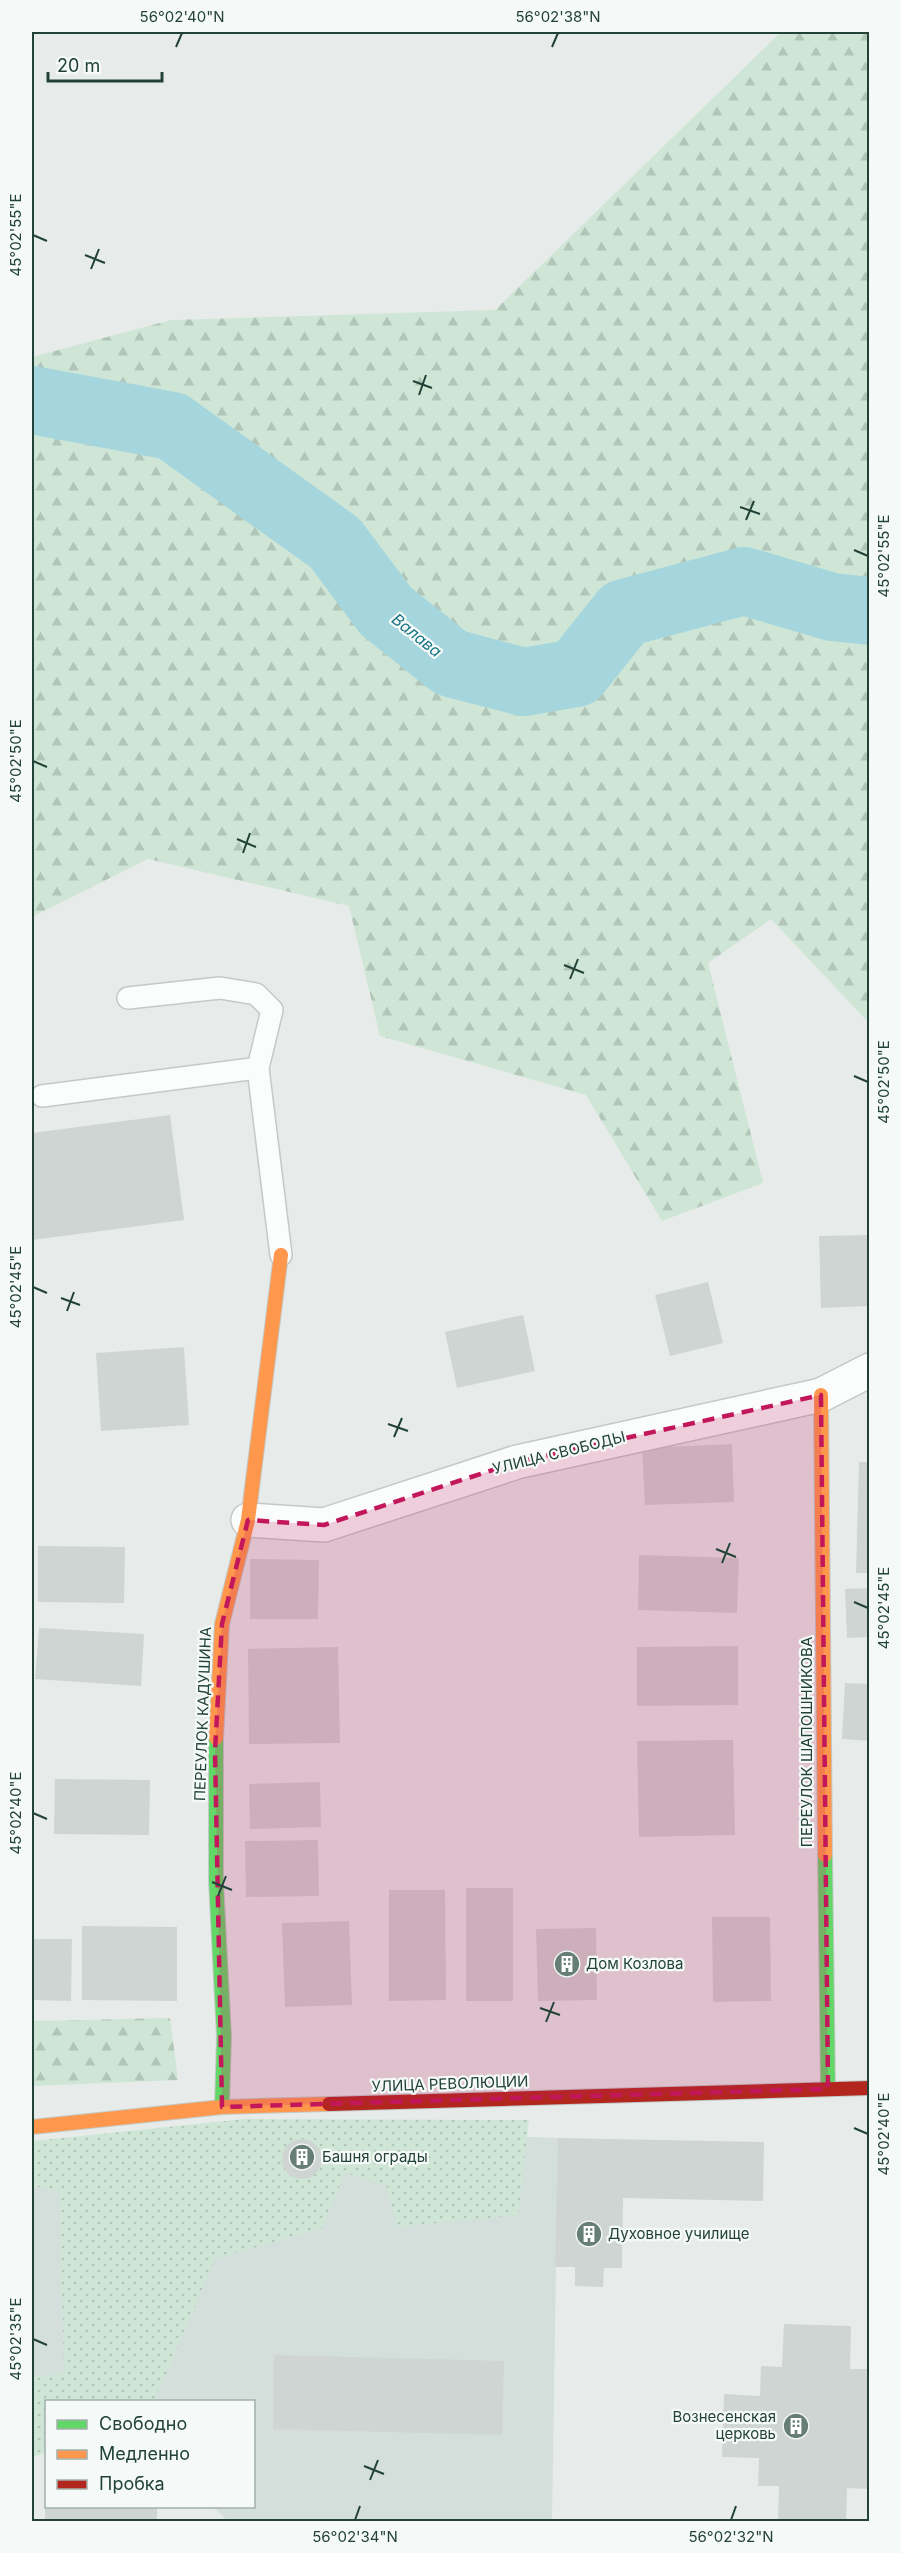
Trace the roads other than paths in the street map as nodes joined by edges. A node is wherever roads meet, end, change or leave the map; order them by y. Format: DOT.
graph roads {
  1 [pos="128,998"];
  2 [pos="258,1068"];
  3 [pos="42,1096"];
  4 [pos="281,1255"];
  5 [pos="870,1370"];
  6 [pos="821,1395"];
  7 [pos="248,1520"];
  8 [pos="870,2088"];
  9 [pos="828,2089"];
  10 [pos="222,2107"];
  11 [pos="32,2127"];
  1 -- 2 [label="lane"];
  2 -- 3 [label="lane"];
  2 -- 4 [label="lane"];
  4 -- 7 [label="street, ПЕРЕУЛОК КАДУШИНА"];
  5 -- 6 [label="street, УЛИЦА СВОБОДЫ"];
  6 -- 7 [label="street, УЛИЦА СВОБОДЫ"];
  6 -- 9 [label="street, ПЕРЕУЛОК ШАПОШНИКОВА"];
  7 -- 10 [label="street, ПЕРЕУЛОК КАДУШИНА"];
  8 -- 9 [label="street, УЛИЦА РЕВОЛЮЦИИ"];
  9 -- 10 [label="street, УЛИЦА РЕВОЛЮЦИИ"];
  10 -- 11 [label="street, УЛИЦА РЕВОЛЮЦИИ"];
}
